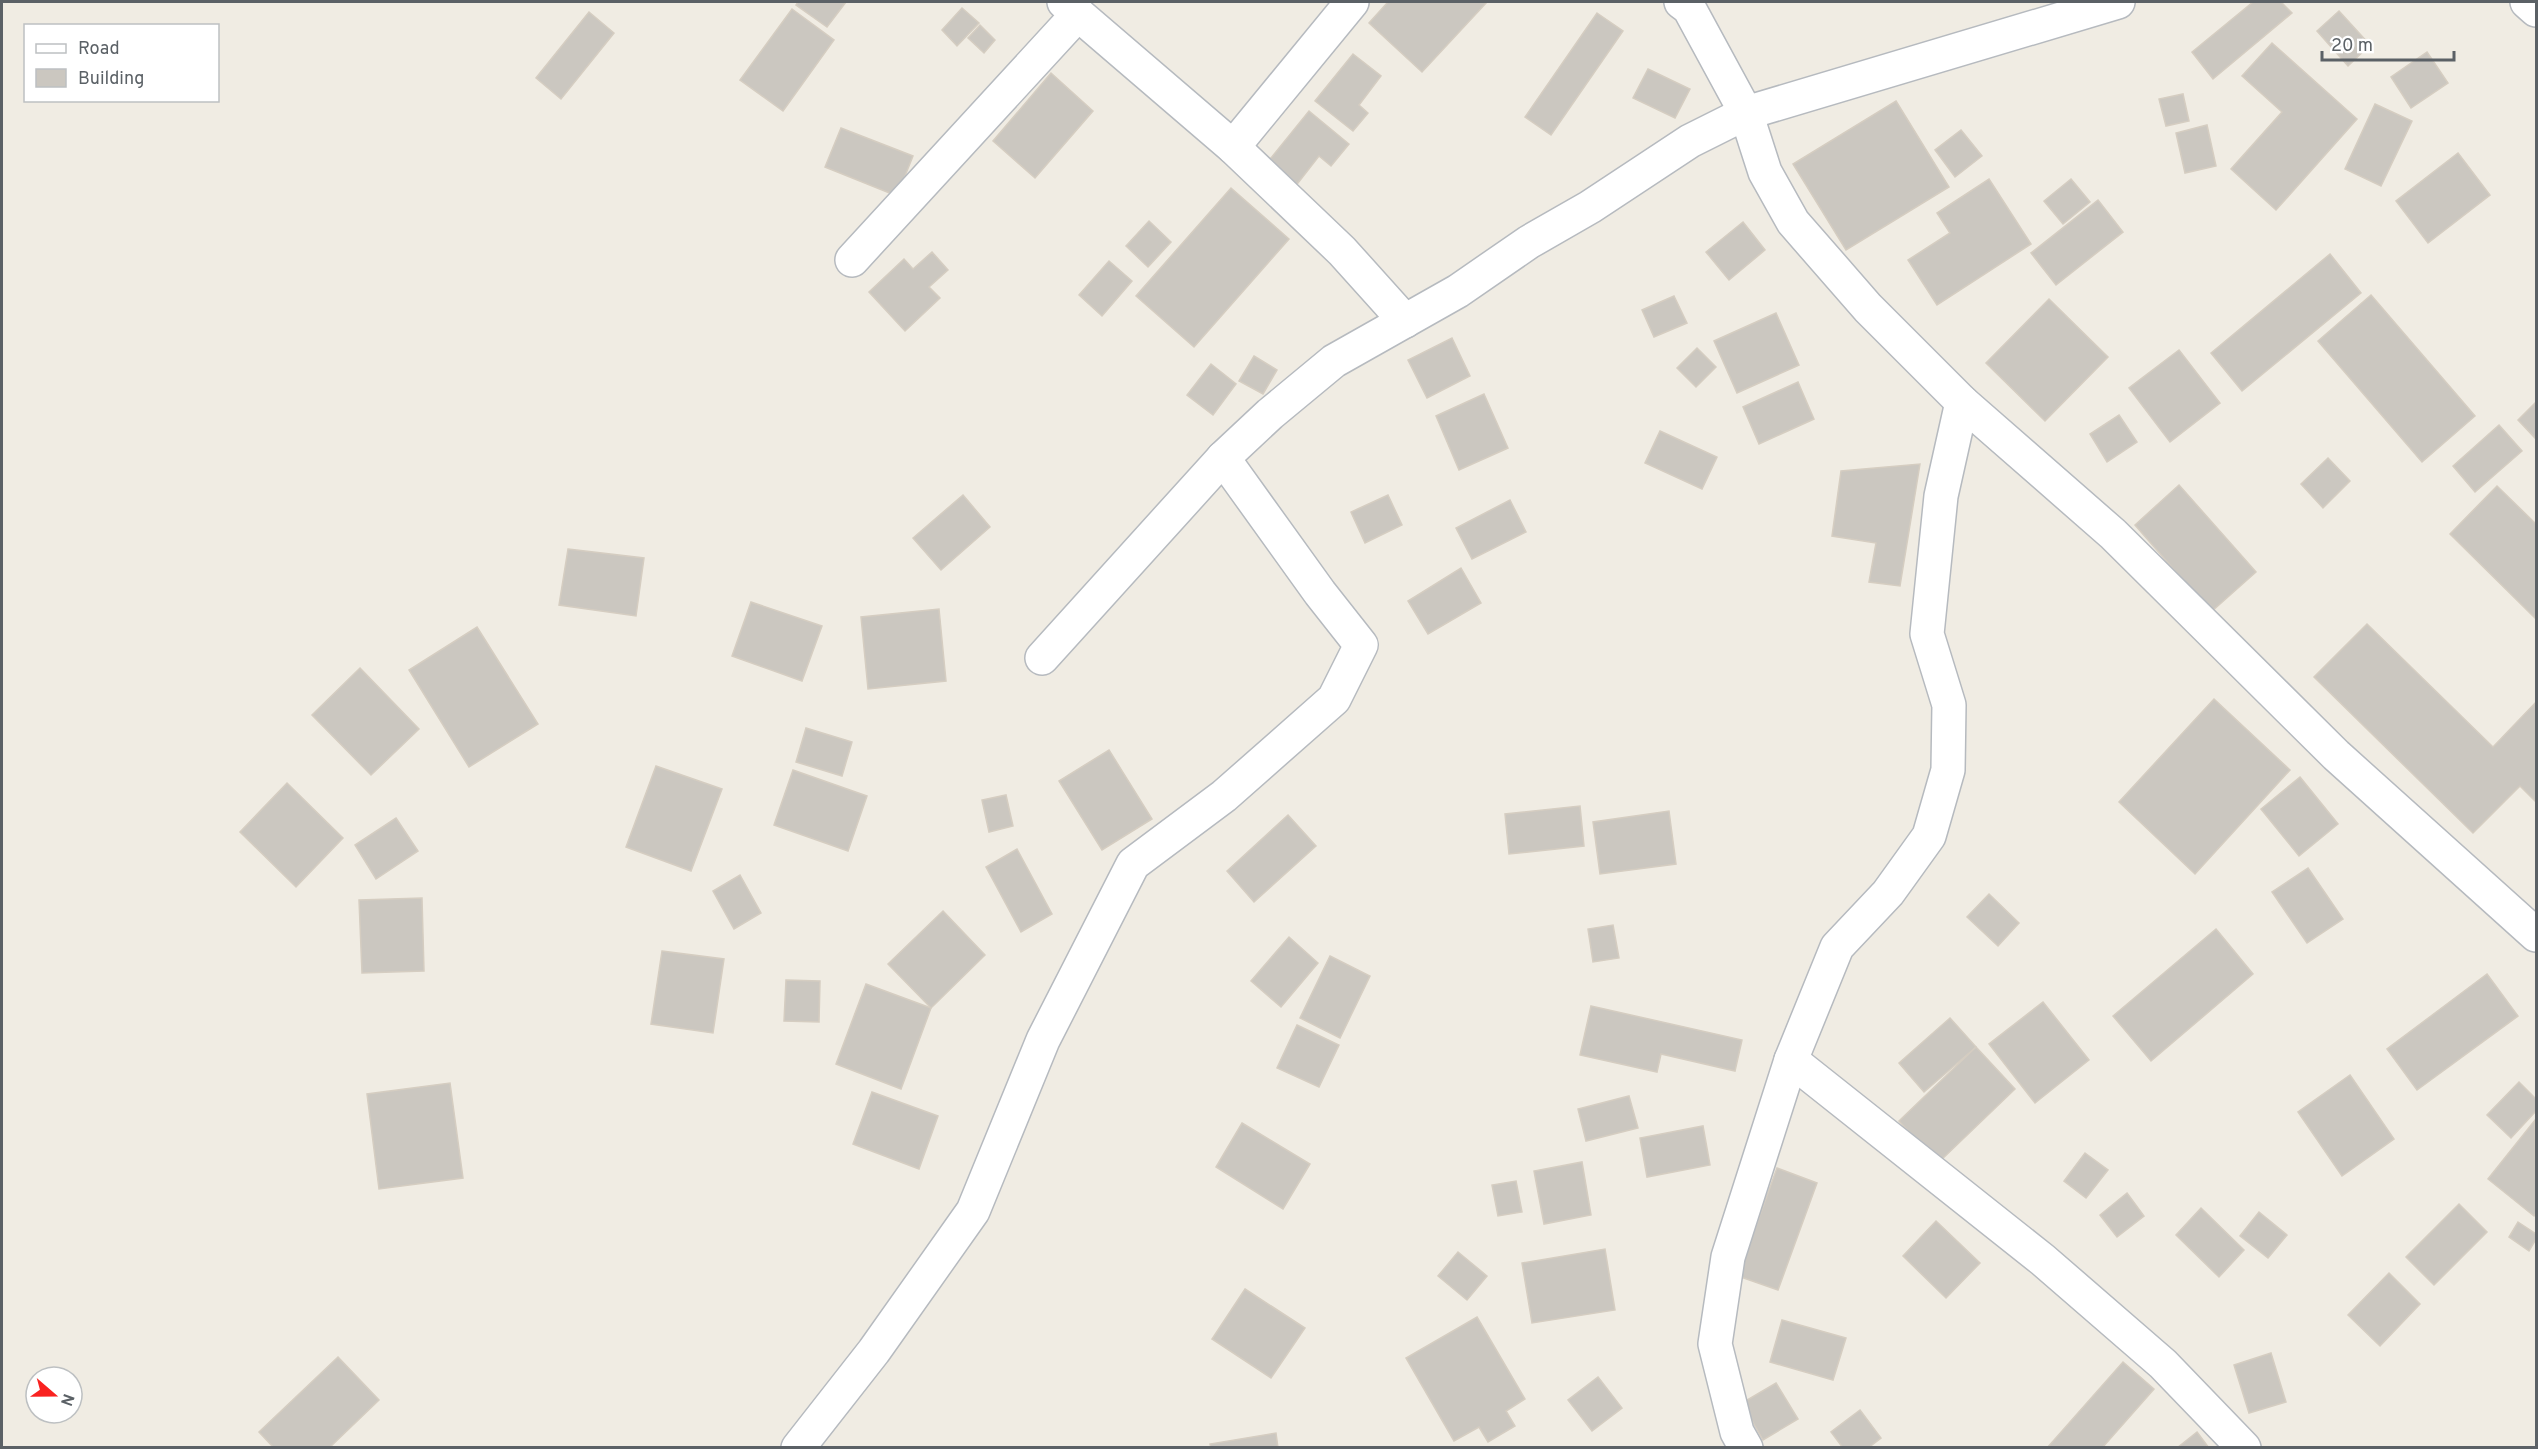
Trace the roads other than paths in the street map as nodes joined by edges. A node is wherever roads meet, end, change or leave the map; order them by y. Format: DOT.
graph roads {
  1 [pos="1352,2"];
  2 [pos="2118,2"];
  3 [pos="2527,2"];
  4 [pos="1689,4"];
  5 [pos="1071,8"];
  6 [pos="2536,10"];
  7 [pos="1746,113"];
  8 [pos="1233,147"];
  9 [pos="852,260"];
  10 [pos="1405,321"];
  11 [pos="1962,402"];
  12 [pos="1223,458"];
  13 [pos="1042,658"];
  14 [pos="2536,935"];
  15 [pos="1791,1060"];
  16 [pos="798,1448"];
  17 [pos="1746,1448"];
  18 [pos="2244,1448"];
  1 -- 8 [label="street"];
  2 -- 7 [label="street"];
  3 -- 6 [label="street"];
  4 -- 7 [label="street"];
  5 -- 8 [label="street"];
  5 -- 9 [label="street"];
  7 -- 10 [label="street"];
  7 -- 11 [label="street"];
  8 -- 10 [label="street"];
  10 -- 12 [label="street"];
  11 -- 14 [label="street"];
  11 -- 15 [label="street"];
  12 -- 13 [label="street"];
  12 -- 16 [label="street"];
  15 -- 17 [label="street"];
  15 -- 18 [label="street"];
}
